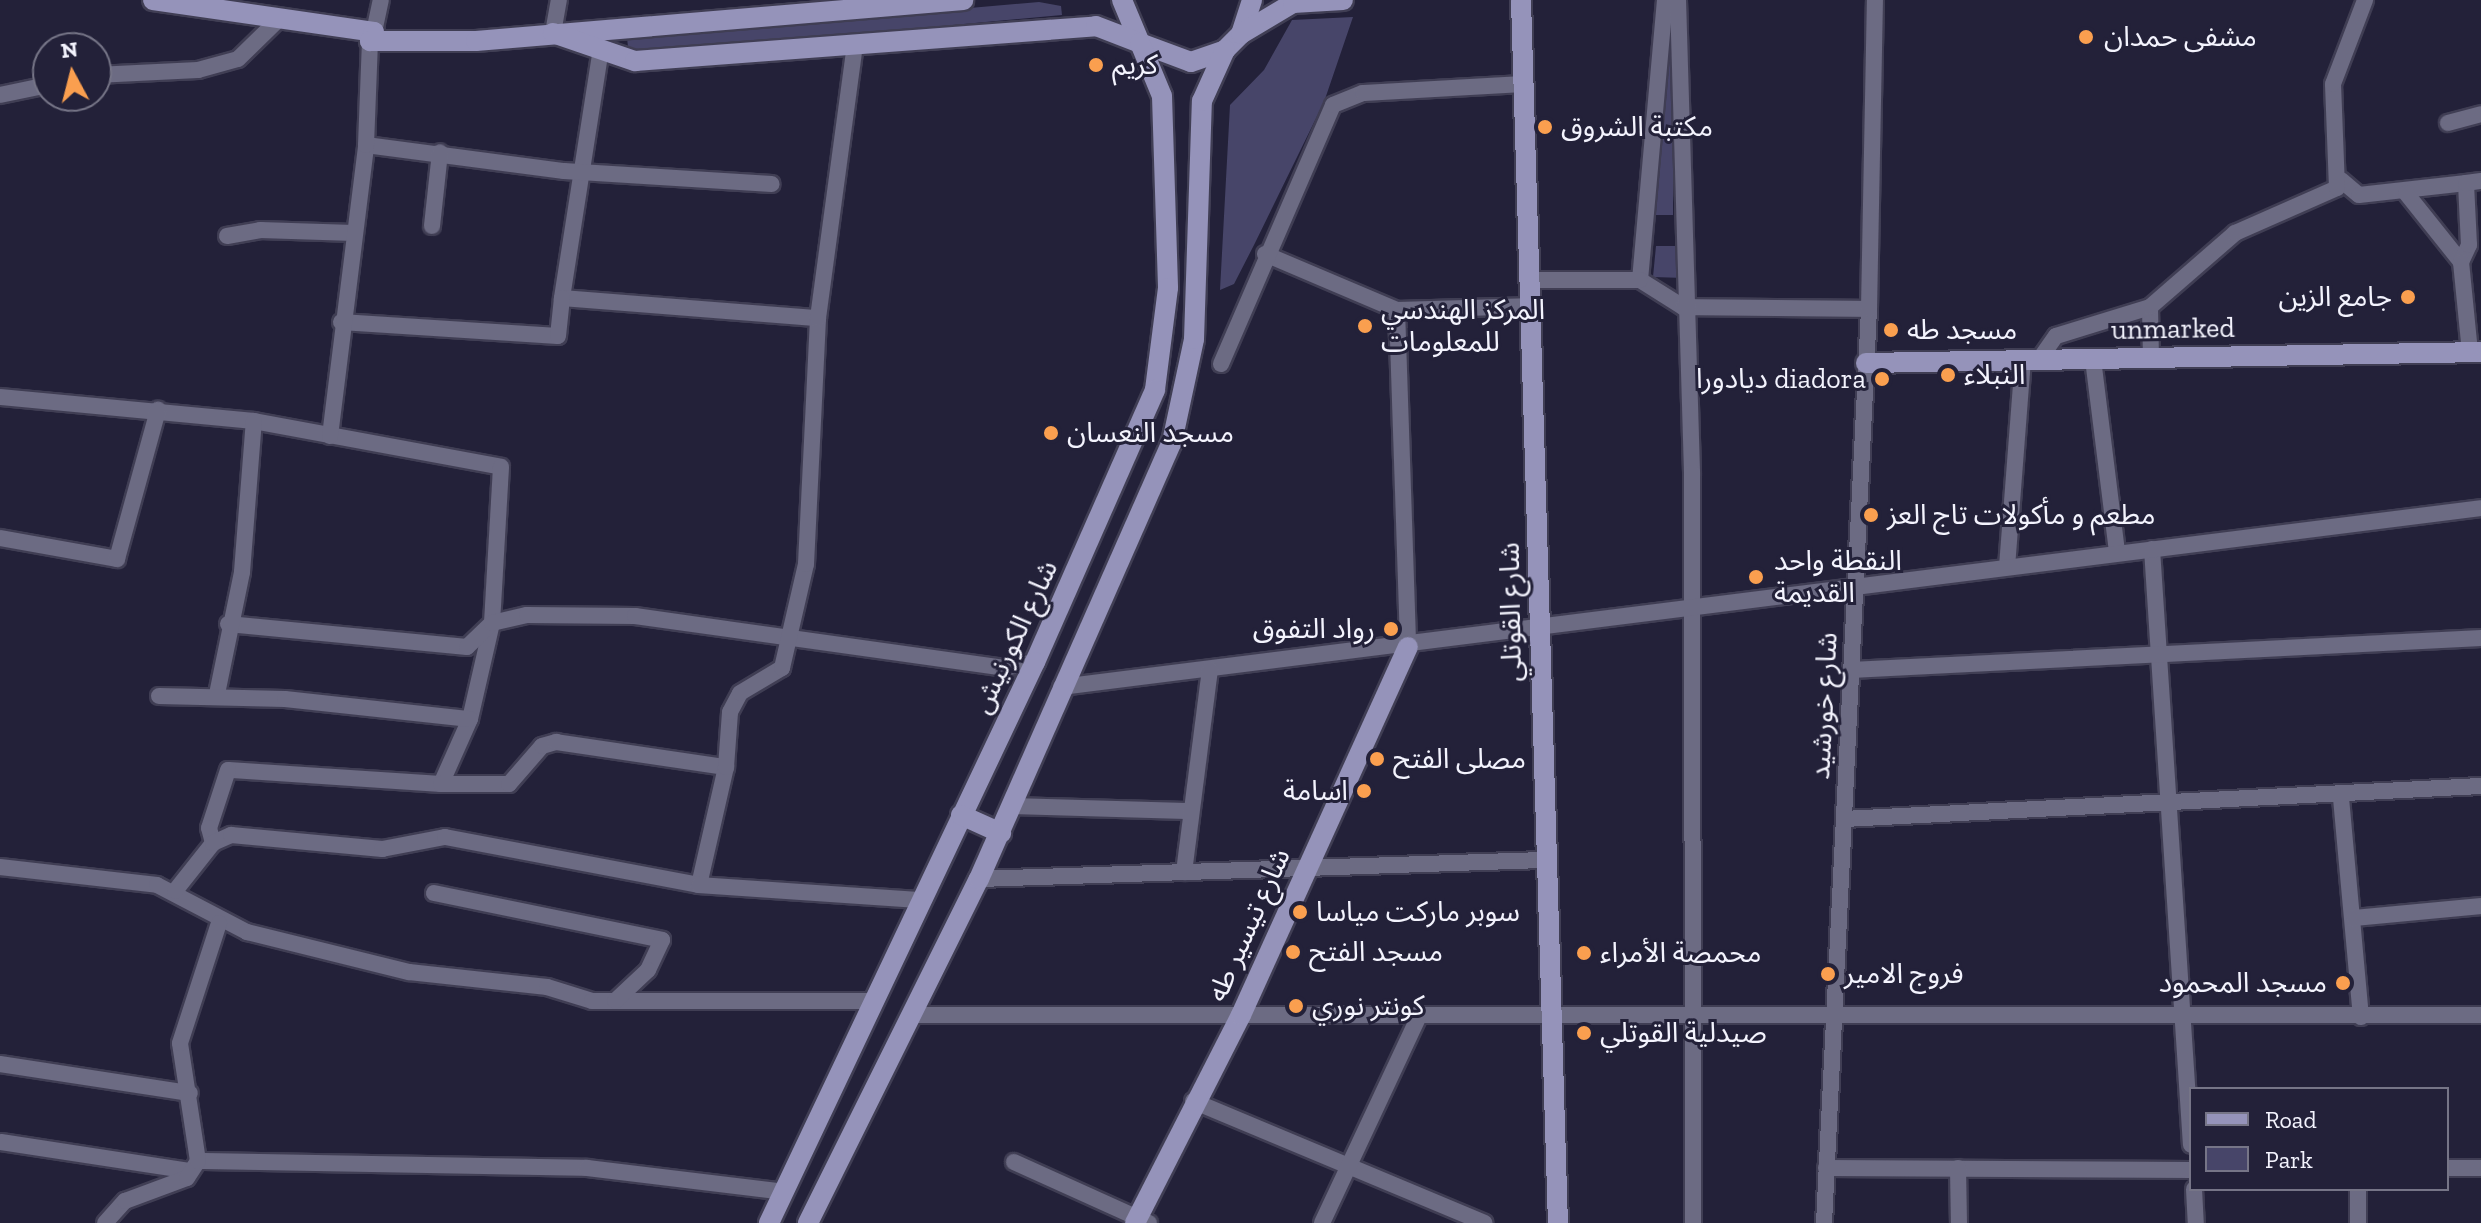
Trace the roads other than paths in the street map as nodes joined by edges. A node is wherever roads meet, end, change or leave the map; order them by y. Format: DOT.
graph roads {
  1 [pos="153,0"];
  2 [pos="381,0"];
  3 [pos="559,0"];
  4 [pos="963,0"];
  5 [pos="1122,0"];
  6 [pos="1252,0"];
  7 [pos="1343,0"];
  8 [pos="1521,0"];
  9 [pos="1665,0"];
  10 [pos="1678,0"];
  11 [pos="1875,0"];
  12 [pos="2365,0"];
  13 [pos="830,6"];
  14 [pos="277,21"];
  15 [pos="553,33"];
  16 [pos="1241,34"];
  17 [pos="372,36"];
  18 [pos="855,43"];
  19 [pos="1140,43"];
  20 [pos="1225,50"];
  21 [pos="600,55"];
  22 [pos="112,74"];
  23 [pos="1524,84"];
  24 [pos="32,88"];
  25 [pos="0,95"];
  26 [pos="2481,114"];
  27 [pos="2448,123"];
  28 [pos="366,145"];
  29 [pos="440,152"];
  30 [pos="579,168"];
  31 [pos="2341,180"];
  32 [pos="2474,182"];
  33 [pos="772,184"];
  34 [pos="2406,193"];
  35 [pos="432,226"];
  36 [pos="354,233"];
  37 [pos="227,236"];
  38 [pos="1265,254"];
  39 [pos="2461,262"];
  40 [pos="1531,280"];
  41 [pos="1640,280"];
  42 [pos="562,298"];
  43 [pos="1534,306"];
  44 [pos="1683,307"];
  45 [pos="2150,307"];
  46 [pos="1869,309"];
  47 [pos="1397,310"];
  48 [pos="818,318"];
  49 [pos="341,322"];
  50 [pos="2476,352"];
  51 [pos="2151,358"];
  52 [pos="2093,359"];
  53 [pos="2031,360"];
  54 [pos="1866,363"];
  55 [pos="1221,364"];
  56 [pos="0,397"];
  57 [pos="158,410"];
  58 [pos="254,421"];
  59 [pos="330,436"];
  60 [pos="2481,508"];
  61 [pos="0,538"];
  62 [pos="2152,549"];
  63 [pos="2117,553"];
  64 [pos="2007,567"];
  65 [pos="1856,587"];
  66 [pos="1692,610"];
  67 [pos="492,623"];
  68 [pos="228,624"];
  69 [pos="1540,628"];
  70 [pos="2481,638"];
  71 [pos="788,640"];
  72 [pos="1408,647"];
  73 [pos="2160,655"];
  74 [pos="1035,662"];
  75 [pos="1210,670"];
  76 [pos="1851,670"];
  77 [pos="1061,687"];
  78 [pos="217,694"];
  79 [pos="159,696"];
  80 [pos="470,719"];
  81 [pos="726,767"];
  82 [pos="441,784"];
  83 [pos="2481,786"];
  84 [pos="2341,798"];
  85 [pos="1011,806"];
  86 [pos="2168,808"];
  87 [pos="1187,811"];
  88 [pos="961,815"];
  89 [pos="1844,819"];
  90 [pos="1001,833"];
  91 [pos="213,843"];
  92 [pos="1542,860"];
  93 [pos="0,867"];
  94 [pos="1304,868"];
  95 [pos="1184,872"];
  96 [pos="979,879"];
  97 [pos="699,885"];
  98 [pos="175,891"];
  99 [pos="434,893"];
  100 [pos="921,900"];
  101 [pos="2481,906"];
  102 [pos="2354,918"];
  103 [pos="219,923"];
  104 [pos="615,1001"];
  105 [pos="874,1001"];
  106 [pos="916,1015"];
  107 [pos="1241,1015"];
  108 [pos="1549,1015"];
  109 [pos="2481,1015"];
  110 [pos="1419,1016"];
  111 [pos="1690,1016"];
  112 [pos="1833,1017"];
  113 [pos="2182,1017"];
  114 [pos="2361,1017"];
  115 [pos="0,1064"];
  116 [pos="190,1093"];
  117 [pos="1193,1101"];
  118 [pos="2189,1117"];
  119 [pos="1,1142"];
  120 [pos="1014,1162"];
  121 [pos="1349,1165"];
  122 [pos="195,1166"];
  123 [pos="1826,1168"];
  124 [pos="1958,1168"];
  125 [pos="2449,1168"];
  126 [pos="2481,1168"];
  127 [pos="2189,1170"];
  128 [pos="2194,1191"];
  129 [pos="2358,1191"];
  130 [pos="784,1192"];
  131 [pos="1141,1221"];
  132 [pos="105,1223"];
  133 [pos="769,1223"];
  134 [pos="808,1223"];
  135 [pos="1322,1223"];
  136 [pos="1484,1223"];
  137 [pos="1558,1223"];
  138 [pos="1693,1223"];
  139 [pos="1824,1223"];
  140 [pos="1959,1223"];
  141 [pos="2196,1223"];
  142 [pos="2358,1223"];
  1 -- 14 [label="street"];
  2 -- 17 [label="street"];
  3 -- 15 [label="street"];
  4 -- 13 [label="street"];
  5 -- 19 [label="street, شارع الكورنيش"];
  6 -- 16 [label="street"];
  7 -- 16 [label="street"];
  8 -- 23 [label="street, شارع القوتلي"];
  9 -- 41 [label="street"];
  10 -- 44 [label="street"];
  11 -- 46 [label="street, شارع خورشيد"];
  12 -- 31 [label="street"];
  13 -- 15 [label="street"];
  14 -- 17 [label="street"];
  14 -- 22 [label="street"];
  15 -- 17 [label="street"];
  15 -- 21 [label="street"];
  16 -- 20 [label="street"];
  17 -- 28 [label="street"];
  18 -- 19 [label="street"];
  18 -- 21 [label="street"];
  18 -- 48 [label="street"];
  19 -- 20 [label="street"];
  19 -- 74 [label="street, شارع الكورنيش"];
  20 -- 77 [label="street"];
  21 -- 30 [label="street"];
  23 -- 38 [label="street"];
  23 -- 40 [label="street, شارع القوتلي"];
  24 -- 25 [label="street"];
  26 -- 27 [label="street"];
  28 -- 29 [label="street"];
  28 -- 36 [label="street"];
  29 -- 30 [label="street"];
  29 -- 35 [label="street"];
  30 -- 33 [label="street"];
  30 -- 42 [label="street"];
  31 -- 34 [label="street"];
  31 -- 45 [label="street"];
  32 -- 34 [label="street"];
  32 -- 39 [label="street"];
  34 -- 39 [label="street"];
  36 -- 37 [label="street"];
  36 -- 49 [label="street"];
  38 -- 47 [label="street"];
  38 -- 55 [label="street"];
  39 -- 50 [label="street"];
  40 -- 41 [label="street"];
  40 -- 43 [label="street, شارع القوتلي"];
  41 -- 44 [label="street"];
  42 -- 48 [label="street"];
  42 -- 49 [label="street"];
  43 -- 47 [label="street"];
  43 -- 69 [label="street, شارع القوتلي"];
  44 -- 46 [label="street"];
  44 -- 66 [label="street"];
  45 -- 51 [label="street"];
  45 -- 53 [label="street"];
  46 -- 54 [label="street, شارع خورشيد"];
  47 -- 72 [label="street"];
  48 -- 71 [label="street"];
  49 -- 59 [label="street"];
  50 -- 51 [label="street, unmarked"];
  51 -- 52 [label="street, unmarked"];
  52 -- 53 [label="street, unmarked"];
  52 -- 63 [label="street"];
  53 -- 54 [label="street, unmarked"];
  53 -- 64 [label="street"];
  54 -- 65 [label="street, شارع خورشيد"];
  56 -- 57 [label="street"];
  57 -- 58 [label="street"];
  57 -- 61 [label="street"];
  58 -- 59 [label="street"];
  58 -- 68 [label="street"];
  59 -- 67 [label="street"];
  60 -- 62 [label="street"];
  62 -- 63 [label="street"];
  62 -- 73 [label="street"];
  63 -- 64 [label="street"];
  64 -- 65 [label="street"];
  65 -- 66 [label="street"];
  65 -- 76 [label="street, شارع خورشيد"];
  66 -- 69 [label="street"];
  66 -- 111 [label="street"];
  67 -- 68 [label="street"];
  67 -- 71 [label="street"];
  67 -- 80 [label="street"];
  68 -- 78 [label="street"];
  69 -- 72 [label="street"];
  69 -- 92 [label="street, شارع القوتلي"];
  70 -- 73 [label="street"];
  71 -- 74 [label="street"];
  71 -- 81 [label="street"];
  72 -- 75 [label="street"];
  72 -- 94 [label="street, شارع تيسير طه"];
  73 -- 76 [label="street"];
  73 -- 86 [label="street"];
  74 -- 88 [label="street, شارع الكورنيش"];
  75 -- 77 [label="street"];
  75 -- 87 [label="street"];
  76 -- 89 [label="street, شارع خورشيد"];
  77 -- 85 [label="street"];
  78 -- 79 [label="street"];
  78 -- 80 [label="street"];
  80 -- 82 [label="street"];
  81 -- 82 [label="street"];
  81 -- 97 [label="street"];
  82 -- 91 [label="street"];
  83 -- 84 [label="street"];
  84 -- 86 [label="street"];
  84 -- 102 [label="street"];
  85 -- 87 [label="street"];
  85 -- 90 [label="street"];
  86 -- 89 [label="street"];
  86 -- 113 [label="street"];
  87 -- 95 [label="street"];
  88 -- 90 [label="street"];
  88 -- 100 [label="street, شارع الكورنيش"];
  89 -- 112 [label="street, شارع خورشيد"];
  90 -- 96 [label="street"];
  91 -- 97 [label="street"];
  91 -- 98 [label="street"];
  92 -- 94 [label="street"];
  92 -- 108 [label="street, شارع القوتلي"];
  93 -- 98 [label="street"];
  94 -- 95 [label="street"];
  94 -- 107 [label="street, شارع تيسير طه"];
  95 -- 96 [label="street"];
  96 -- 106 [label="street"];
  97 -- 100 [label="street"];
  98 -- 103 [label="street"];
  99 -- 104 [label="street"];
  100 -- 105 [label="street, شارع الكورنيش"];
  101 -- 102 [label="street"];
  102 -- 114 [label="street"];
  103 -- 104 [label="street"];
  103 -- 116 [label="street"];
  104 -- 105 [label="street"];
  105 -- 130 [label="street, شارع الكورنيش"];
  106 -- 107 [label="street"];
  106 -- 134 [label="street"];
  107 -- 110 [label="street"];
  107 -- 117 [label="street, شارع تيسير طه"];
  108 -- 110 [label="street"];
  108 -- 111 [label="street"];
  108 -- 137 [label="street, شارع القوتلي"];
  109 -- 114 [label="street"];
  110 -- 121 [label="street"];
  111 -- 112 [label="street"];
  111 -- 138 [label="street"];
  112 -- 113 [label="street"];
  112 -- 123 [label="street, شارع خورشيد"];
  113 -- 114 [label="street"];
  113 -- 118 [label="street"];
  115 -- 116 [label="street"];
  116 -- 122 [label="street"];
  117 -- 121 [label="street"];
  117 -- 131 [label="street, شارع تيسير طه"];
  119 -- 122 [label="street"];
  120 -- 131 [label="street"];
  121 -- 135 [label="street"];
  121 -- 136 [label="street"];
  122 -- 130 [label="street"];
  122 -- 132 [label="street"];
  123 -- 124 [label="street"];
  123 -- 139 [label="street, شارع خورشيد"];
  124 -- 127 [label="street"];
  124 -- 140 [label="street"];
  125 -- 126 [label="street"];
  128 -- 141 [label="street"];
  129 -- 142 [label="street"];
  130 -- 133 [label="street, شارع الكورنيش"];
}
